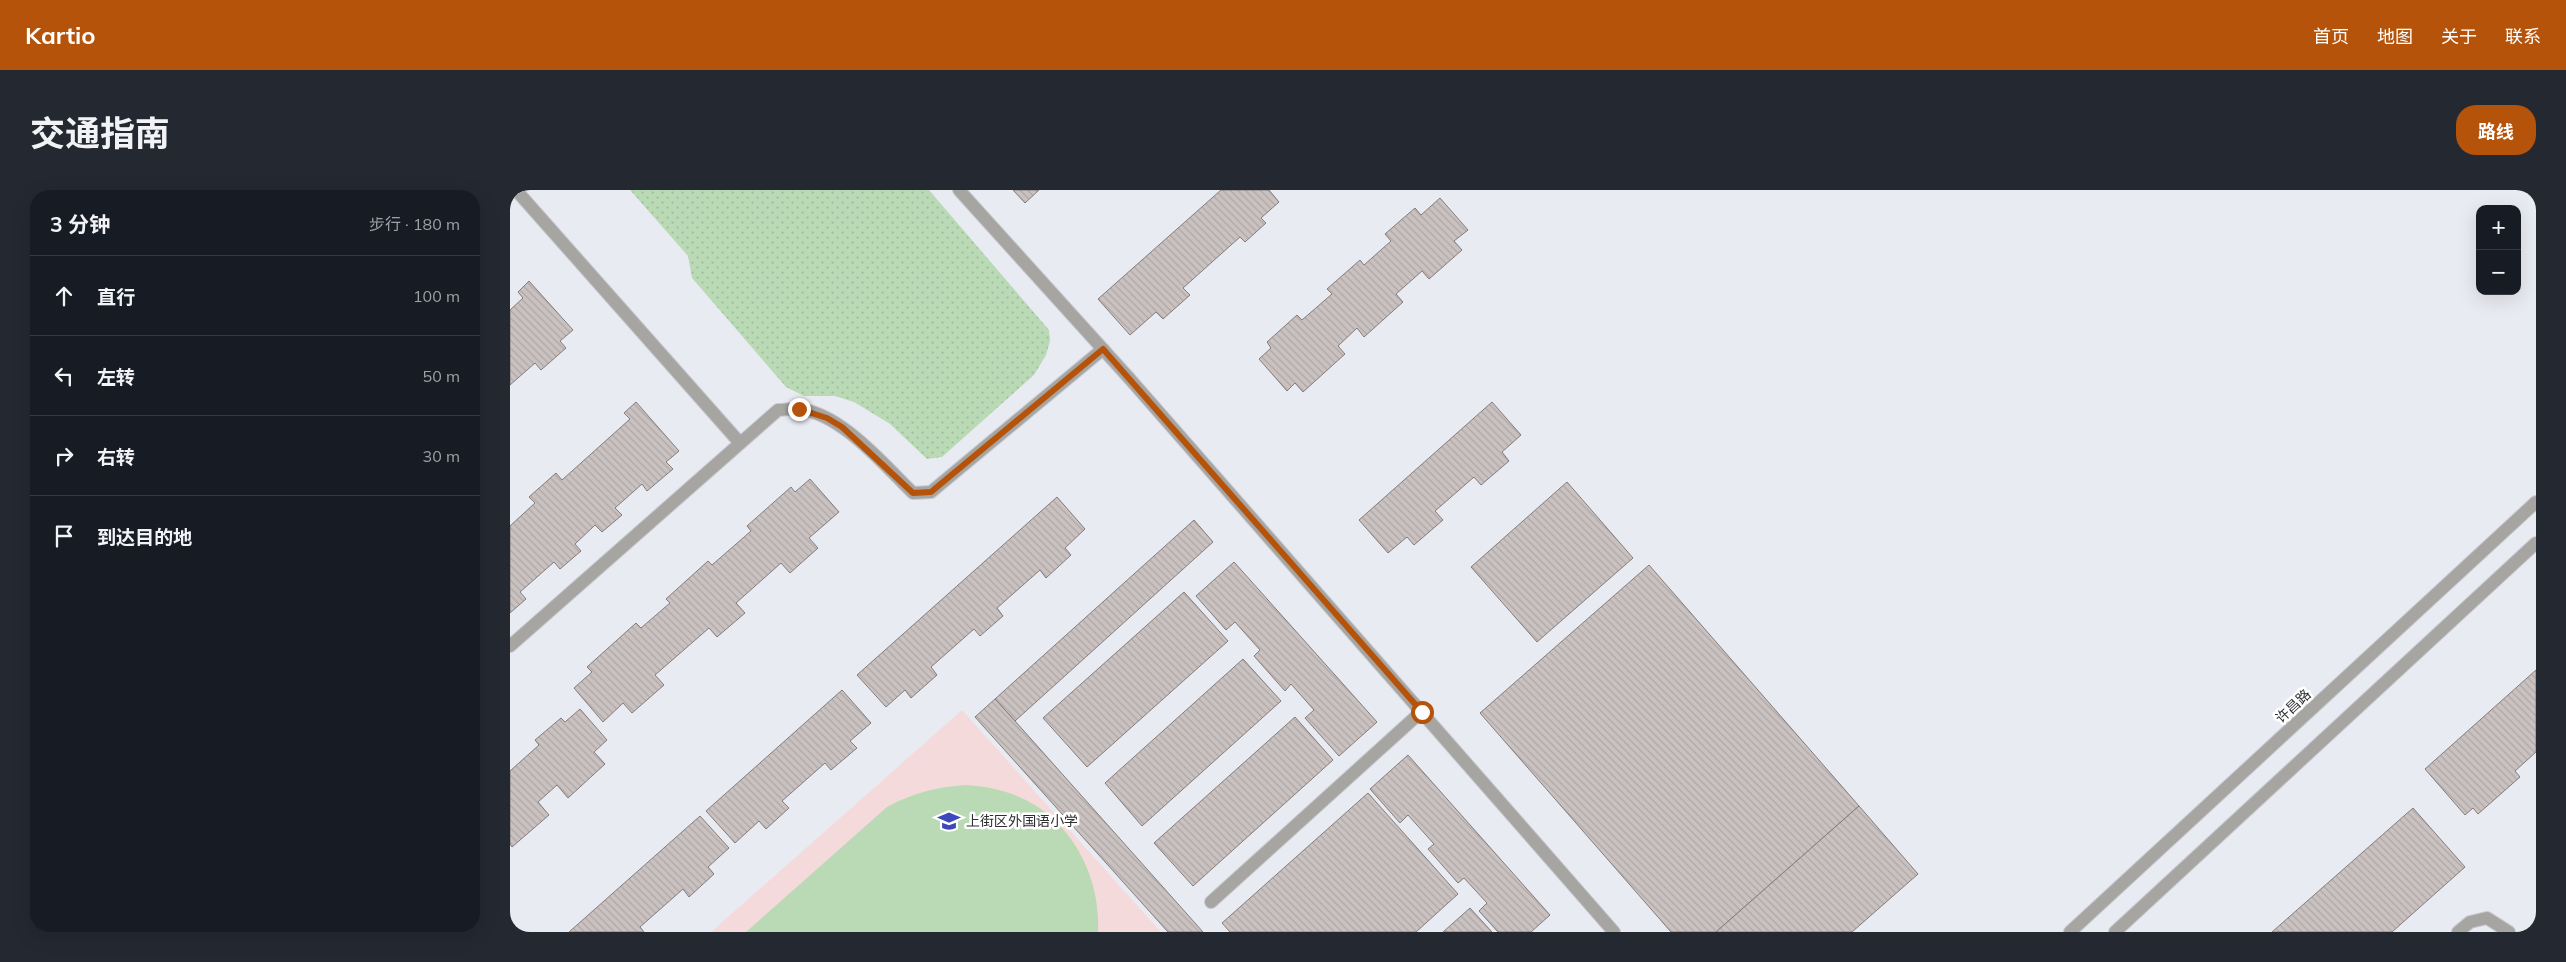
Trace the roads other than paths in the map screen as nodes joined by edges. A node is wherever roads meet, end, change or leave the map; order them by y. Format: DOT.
graph roads {
  1 [pos="516,190"];
  2 [pos="959,190"];
  3 [pos="1103,349"];
  4 [pos="740,443"];
  5 [pos="2536,502"];
  6 [pos="2536,543"];
  7 [pos="510,646"];
  8 [pos="1422,712"];
  9 [pos="1211,902"];
  10 [pos="1614,932"];
  11 [pos="2070,932"];
  12 [pos="2116,932"];
  13 [pos="2458,932"];
  14 [pos="2509,932"];
  1 -- 4 [label="street"];
  2 -- 3 [label="street"];
  3 -- 4 [label="street"];
  3 -- 8 [label="street"];
  4 -- 7 [label="street"];
  5 -- 11 [label="street, 许昌路"];
  6 -- 12 [label="street"];
  8 -- 9 [label="street"];
  8 -- 10 [label="street"];
  13 -- 14 [label="street"];
}
